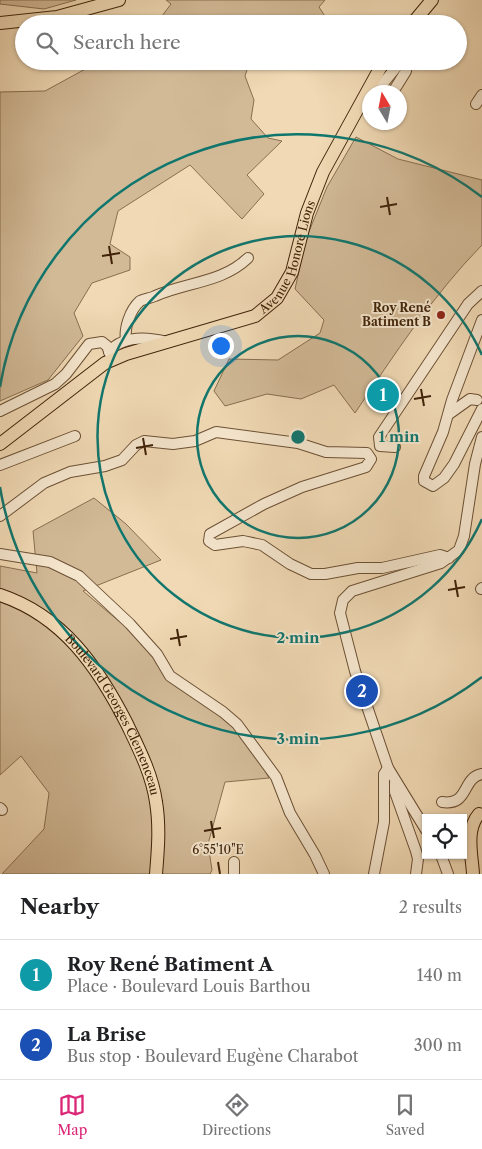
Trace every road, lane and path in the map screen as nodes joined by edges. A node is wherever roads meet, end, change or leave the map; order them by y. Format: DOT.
graph roads {
  1 [pos="119,0"];
  2 [pos="432,0"];
  3 [pos="64,15"];
  4 [pos="420,15"];
  5 [pos="15,21"];
  6 [pos="0,23"];
  7 [pos="379,70"];
  8 [pos="394,70"];
  9 [pos="406,70"];
  10 [pos="382,85"];
  11 [pos="397,85"];
  12 [pos="482,94"];
  13 [pos="362,104"];
  14 [pos="476,104"];
  15 [pos="358,106"];
  16 [pos="248,258"];
  17 [pos="482,290"];
  18 [pos="482,320"];
  19 [pos="126,340"];
  20 [pos="168,342"];
  21 [pos="111,356"];
  22 [pos="479,405"];
  23 [pos="0,411"];
  24 [pos="448,414"];
  25 [pos="75,436"];
  26 [pos="482,437"];
  27 [pos="0,444"];
  28 [pos="395,447"];
  29 [pos="0,465"];
  30 [pos="0,516"];
  31 [pos="0,554"];
  32 [pos="449,558"];
  33 [pos="0,595"];
  34 [pos="388,768"];
  35 [pos="482,774"];
  36 [pos="395,783"];
  37 [pos="442,802"];
  38 [pos="481,812"];
  39 [pos="422,824"];
  40 [pos="482,827"];
  41 [pos="442,859"];
  42 [pos="234,862"];
  43 [pos="473,869"];
  44 [pos="156,874"];
  45 [pos="234,874"];
  46 [pos="324,874"];
  47 [pos="374,874"];
  48 [pos="416,874"];
  49 [pos="448,874"];
  1 -- 3 [label="main road"];
  2 -- 4 [label="main road"];
  5 -- 6 [label="main road"];
  7 -- 15 [label="main road, Avenue Honoré Lions"];
  8 -- 10 [label="street"];
  9 -- 11 [label="street"];
  12 -- 14 [label="street"];
  13 -- 15 [label="street"];
  15 -- 20 [label="main road, Avenue Honoré Lions"];
  16 -- 19 [label="street"];
  17 -- 28 [label="street"];
  18 -- 24 [label="street"];
  19 -- 20 [label="street"];
  19 -- 21 [label="street"];
  20 -- 21 [label="main road, Avenue Honoré Lions"];
  21 -- 23 [label="street"];
  21 -- 27 [label="main road"];
  22 -- 24 [label="street"];
  22 -- 24 [label="street"];
  25 -- 29 [label="street"];
  26 -- 32 [label="street"];
  30 -- 32 [label="street"];
  31 -- 46 [label="street"];
  32 -- 34 [label="street"];
  33 -- 44 [label="main road, Boulevard Georges Clemenceau"];
  34 -- 36 [label="street"];
  34 -- 47 [label="street"];
  35 -- 37 [label="street"];
  36 -- 39 [label="street"];
  36 -- 48 [label="street"];
  38 -- 43 [label="main road"];
  40 -- 43 [label="main road"];
  41 -- 49 [label="street"];
  42 -- 45 [label="street"];
}
